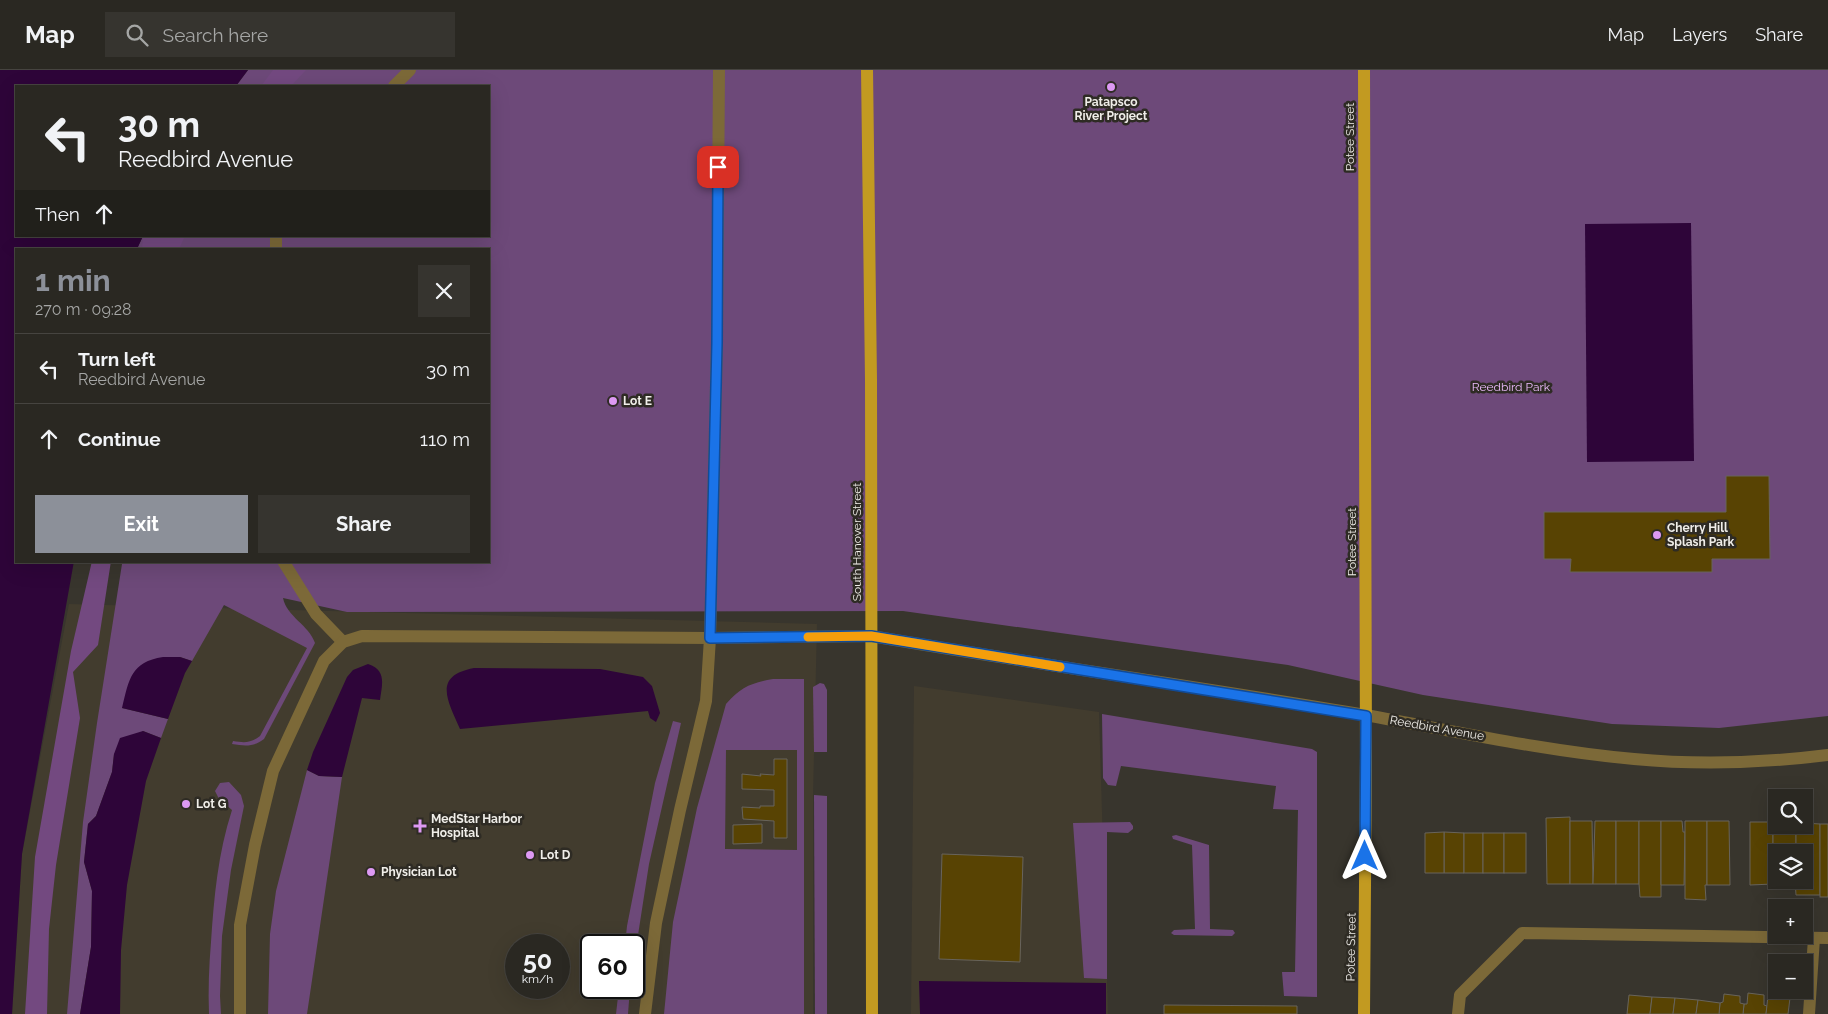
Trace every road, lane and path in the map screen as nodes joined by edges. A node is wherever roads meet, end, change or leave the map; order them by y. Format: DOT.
graph roads {
  1 [pos="410,70"];
  2 [pos="718,70"];
  3 [pos="867,70"];
  4 [pos="1364,70"];
  5 [pos="395,85"];
  6 [pos="284,563"];
  7 [pos="871,636"];
  8 [pos="710,638"];
  9 [pos="343,642"];
  10 [pos="1366,716"];
  11 [pos="1828,755"];
  12 [pos="1814,938"];
  13 [pos="1828,938"];
  14 [pos="240,1014"];
  15 [pos="645,1014"];
  16 [pos="872,1014"];
  17 [pos="1364,1014"];
  18 [pos="1458,1014"];
  19 [pos="1809,1014"];
  1 -- 5 [label="street"];
  2 -- 8 [label="street"];
  3 -- 7 [label="main road, South Hanover Street"];
  4 -- 10 [label="main road, Potee Street"];
  6 -- 9 [label="street"];
  7 -- 8 [label="street, Reedbird Avenue"];
  7 -- 10 [label="street, Reedbird Avenue"];
  7 -- 16 [label="main road, South Hanover Street"];
  8 -- 9 [label="street, Reedbird Avenue"];
  8 -- 15 [label="street"];
  9 -- 14 [label="street"];
  10 -- 11 [label="street, Reedbird Avenue"];
  10 -- 17 [label="main road, Potee Street"];
  12 -- 13 [label="street"];
  12 -- 18 [label="street"];
  12 -- 19 [label="street"];
}
